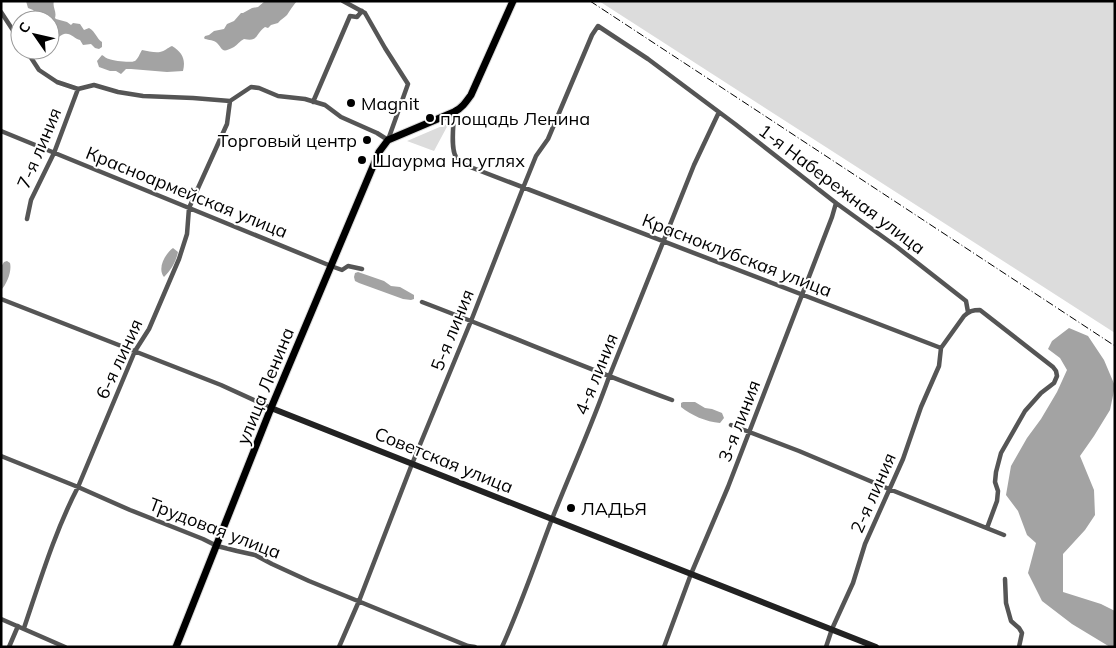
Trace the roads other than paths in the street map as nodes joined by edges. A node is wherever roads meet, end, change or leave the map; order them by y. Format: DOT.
graph roads {
  1 [pos="343,1"];
  2 [pos="513,1"];
  3 [pos="362,11"];
  4 [pos="1,12"];
  5 [pos="10,26"];
  6 [pos="598,26"];
  7 [pos="32,60"];
  8 [pos="78,89"];
  9 [pos="230,101"];
  10 [pos="314,102"];
  11 [pos="454,112"];
  12 [pos="719,112"];
  13 [pos="1,131"];
  14 [pos="388,140"];
  15 [pos="54,153"];
  16 [pos="523,188"];
  17 [pos="836,203"];
  18 [pos="189,208"];
  19 [pos="27,219"];
  20 [pos="664,241"];
  21 [pos="331,266"];
  22 [pos="362,269"];
  23 [pos="802,294"];
  24 [pos="1,299"];
  25 [pos="422,302"];
  26 [pos="968,312"];
  27 [pos="471,320"];
  28 [pos="941,348"];
  29 [pos="135,351"];
  30 [pos="610,377"];
  31 [pos="672,400"];
  32 [pos="271,408"];
  33 [pos="731,425"];
  34 [pos="749,432"];
  35 [pos="1,456"];
  36 [pos="412,464"];
  37 [pos="78,487"];
  38 [pos="889,489"];
  39 [pos="552,519"];
  40 [pos="987,528"];
  41 [pos="1004,535"];
  42 [pos="217,546"];
  43 [pos="691,574"];
  44 [pos="1006,579"];
  45 [pos="359,601"];
  46 [pos="1,619"];
  47 [pos="21,627"];
  48 [pos="832,629"];
  49 [pos="9,647"];
  50 [pos="66,647"];
  51 [pos="176,647"];
  52 [pos="339,647"];
  53 [pos="475,647"];
  54 [pos="502,647"];
  55 [pos="664,647"];
  56 [pos="826,647"];
  57 [pos="876,647"];
  58 [pos="1019,647"];
  1 -- 3 [label="street"];
  2 -- 11 [label="main road"];
  3 -- 10 [label="street"];
  3 -- 14 [label="street"];
  4 -- 5 [label="street"];
  6 -- 12 [label="street, 1-я Набережная улица"];
  6 -- 16 [label="street, 5-я линия"];
  7 -- 8 [label="street"];
  8 -- 9 [label="street"];
  8 -- 15 [label="street, 7-я линия"];
  9 -- 10 [label="street"];
  9 -- 18 [label="street, 6-я линия"];
  10 -- 14 [label="street"];
  11 -- 14 [label="main road"];
  11 -- 16 [label="street, Красноклубская улица"];
  12 -- 17 [label="street, 1-я Набережная улица"];
  12 -- 20 [label="street, 4-я линия"];
  13 -- 15 [label="street, Красноармейская улица"];
  14 -- 21 [label="main road, улица Ленина"];
  15 -- 18 [label="street, Красноармейская улица"];
  15 -- 19 [label="street, 7-я линия"];
  16 -- 20 [label="street, Красноклубская улица"];
  16 -- 27 [label="street, 5-я линия"];
  17 -- 23 [label="street, 3-я линия"];
  17 -- 26 [label="street, 1-я Набережная улица"];
  18 -- 21 [label="street, Красноармейская улица"];
  18 -- 29 [label="street, 6-я линия"];
  20 -- 23 [label="street, Красноклубская улица"];
  20 -- 30 [label="street, 4-я линия"];
  21 -- 22 [label="street, Красноармейская улица"];
  21 -- 32 [label="main road, улица Ленина"];
  23 -- 28 [label="street, Красноклубская улица"];
  23 -- 34 [label="street, 3-я линия"];
  24 -- 29 [label="street, Советская улица"];
  25 -- 27 [label="street"];
  26 -- 28 [label="street"];
  26 -- 40 [label="street"];
  27 -- 30 [label="street"];
  27 -- 36 [label="street, 5-я линия"];
  28 -- 38 [label="street, 2-я линия"];
  29 -- 32 [label="street, Советская улица"];
  29 -- 37 [label="street, 6-я линия"];
  30 -- 31 [label="street"];
  30 -- 39 [label="street, 4-я линия"];
  32 -- 36 [label="main road, Советская улица"];
  32 -- 42 [label="main road, улица Ленина"];
  33 -- 34 [label="street"];
  34 -- 38 [label="street"];
  34 -- 43 [label="street, 3-я линия"];
  35 -- 37 [label="street, Трудовая улица"];
  36 -- 39 [label="main road, Советская улица"];
  36 -- 45 [label="street, 5-я линия"];
  37 -- 42 [label="street, Трудовая улица"];
  37 -- 47 [label="street, 6-я линия"];
  38 -- 40 [label="street"];
  38 -- 48 [label="street, 2-я линия"];
  39 -- 43 [label="main road, Советская улица"];
  39 -- 54 [label="street, 4-я линия"];
  40 -- 41 [label="street"];
  42 -- 45 [label="street, Трудовая улица"];
  42 -- 51 [label="main road, улица Ленина"];
  43 -- 48 [label="main road, Советская улица"];
  43 -- 55 [label="street, 3-я линия"];
  44 -- 58 [label="street"];
  45 -- 52 [label="street, 5-я линия"];
  45 -- 53 [label="street, Трудовая улица"];
  46 -- 47 [label="street"];
  47 -- 49 [label="street, 6-я линия"];
  47 -- 50 [label="street"];
  48 -- 56 [label="street, 2-я линия"];
  48 -- 57 [label="main road, Советская улица"];
}
